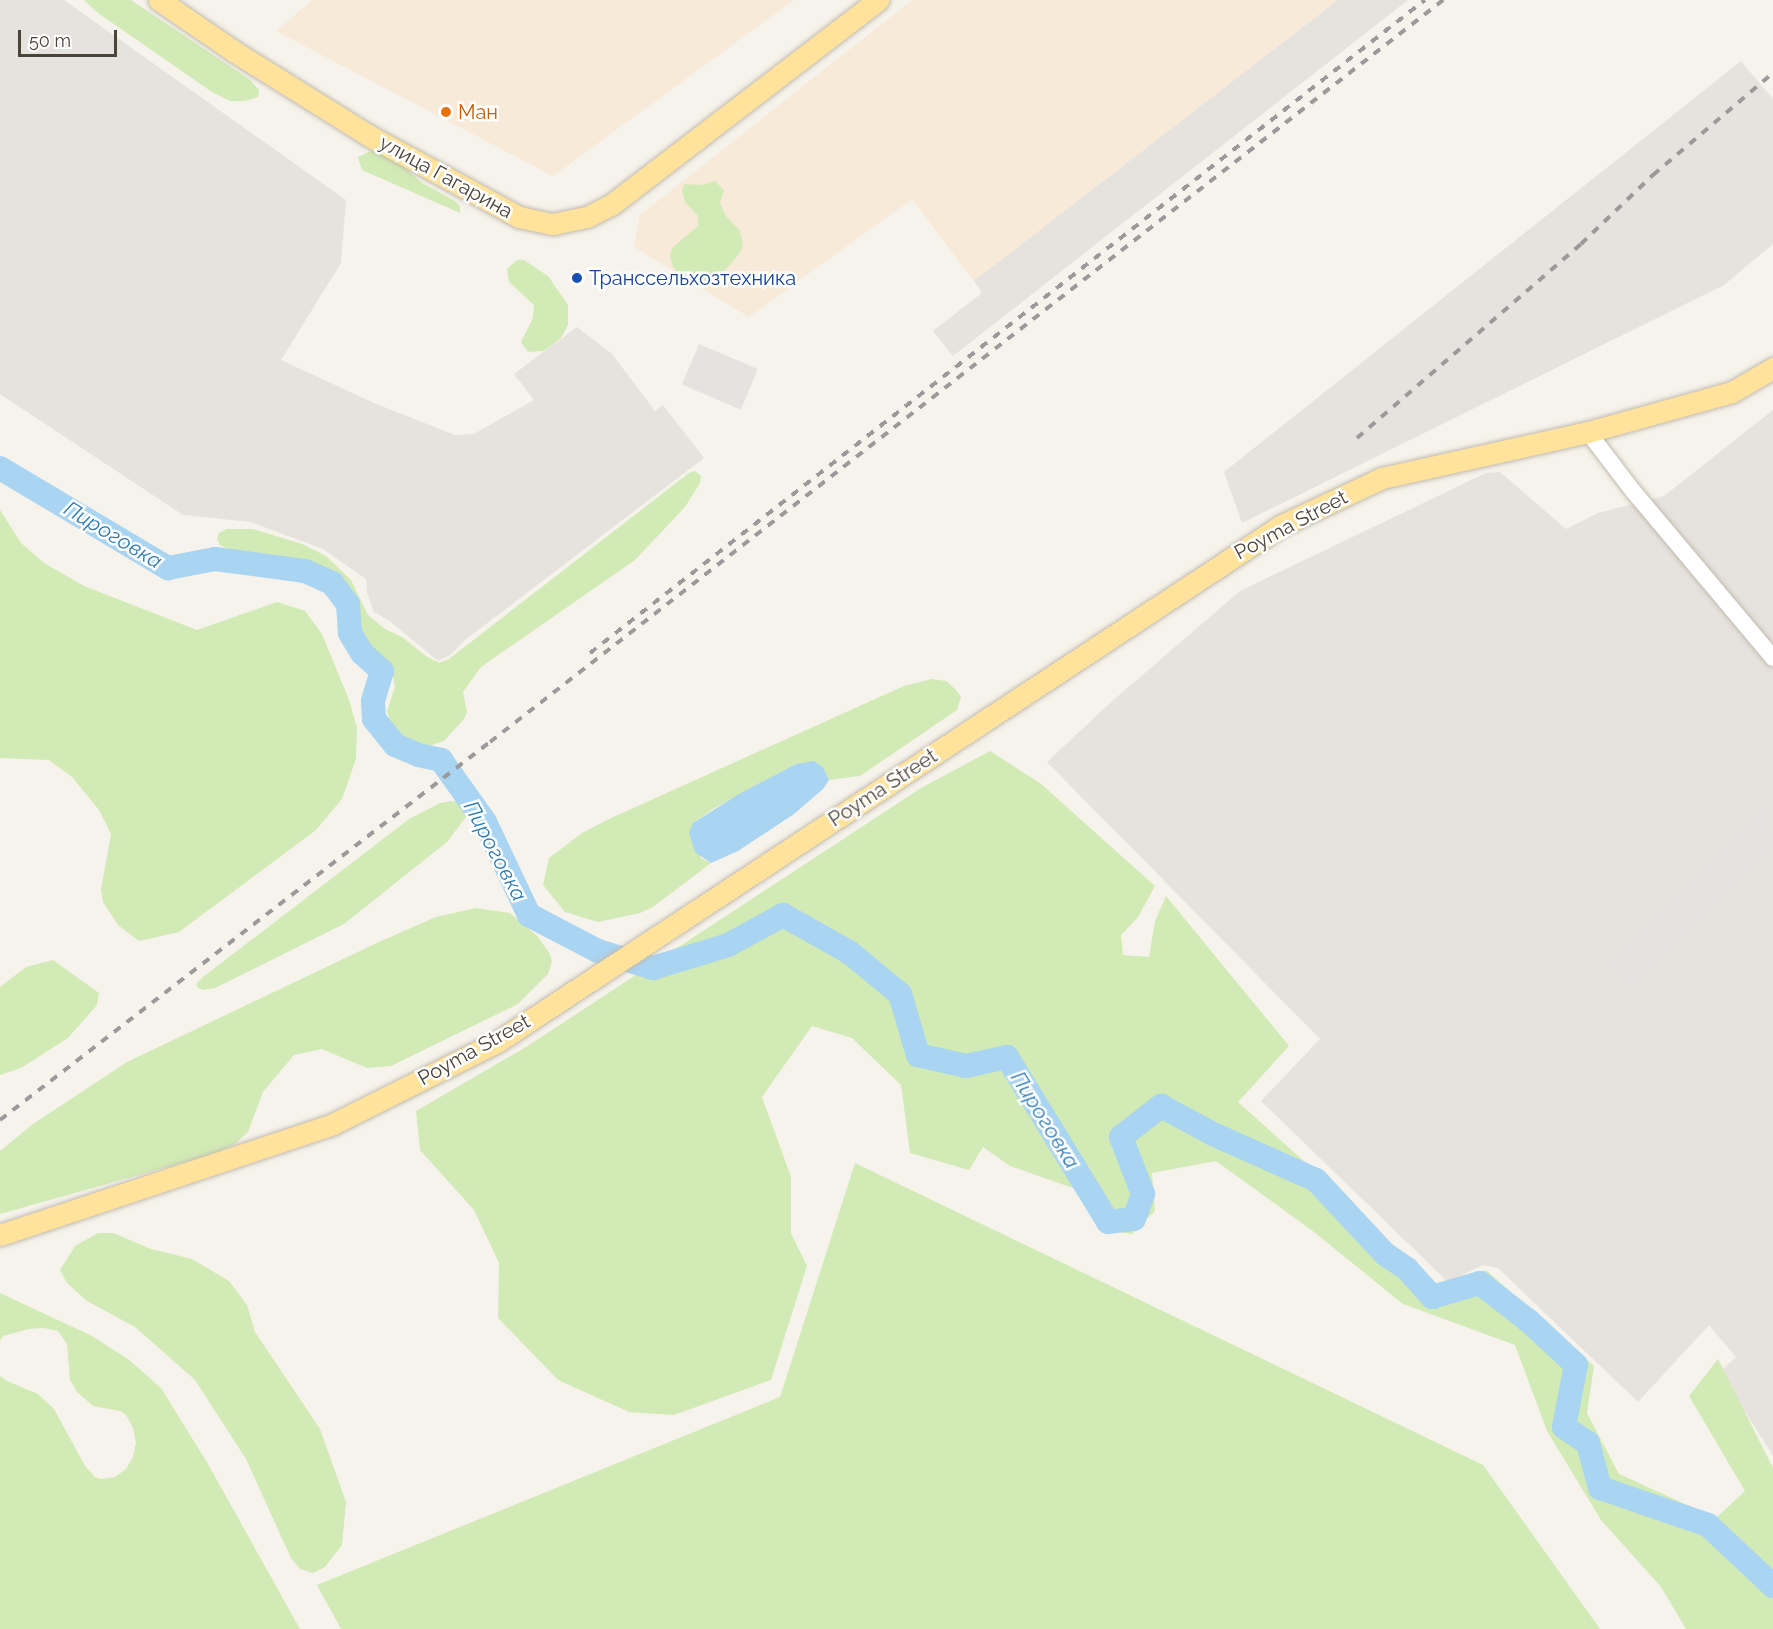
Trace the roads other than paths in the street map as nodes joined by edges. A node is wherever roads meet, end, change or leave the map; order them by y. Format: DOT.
graph roads {
  1 [pos="159,0"];
  2 [pos="879,0"];
  3 [pos="1773,368"];
  4 [pos="1588,432"];
  5 [pos="1773,658"];
  6 [pos="0,1234"];
  1 -- 2 [label="main road, улица Гагарина"];
  3 -- 4 [label="main road, Poyma Street"];
  4 -- 5 [label="street"];
  4 -- 6 [label="main road, Poyma Street"];
}
